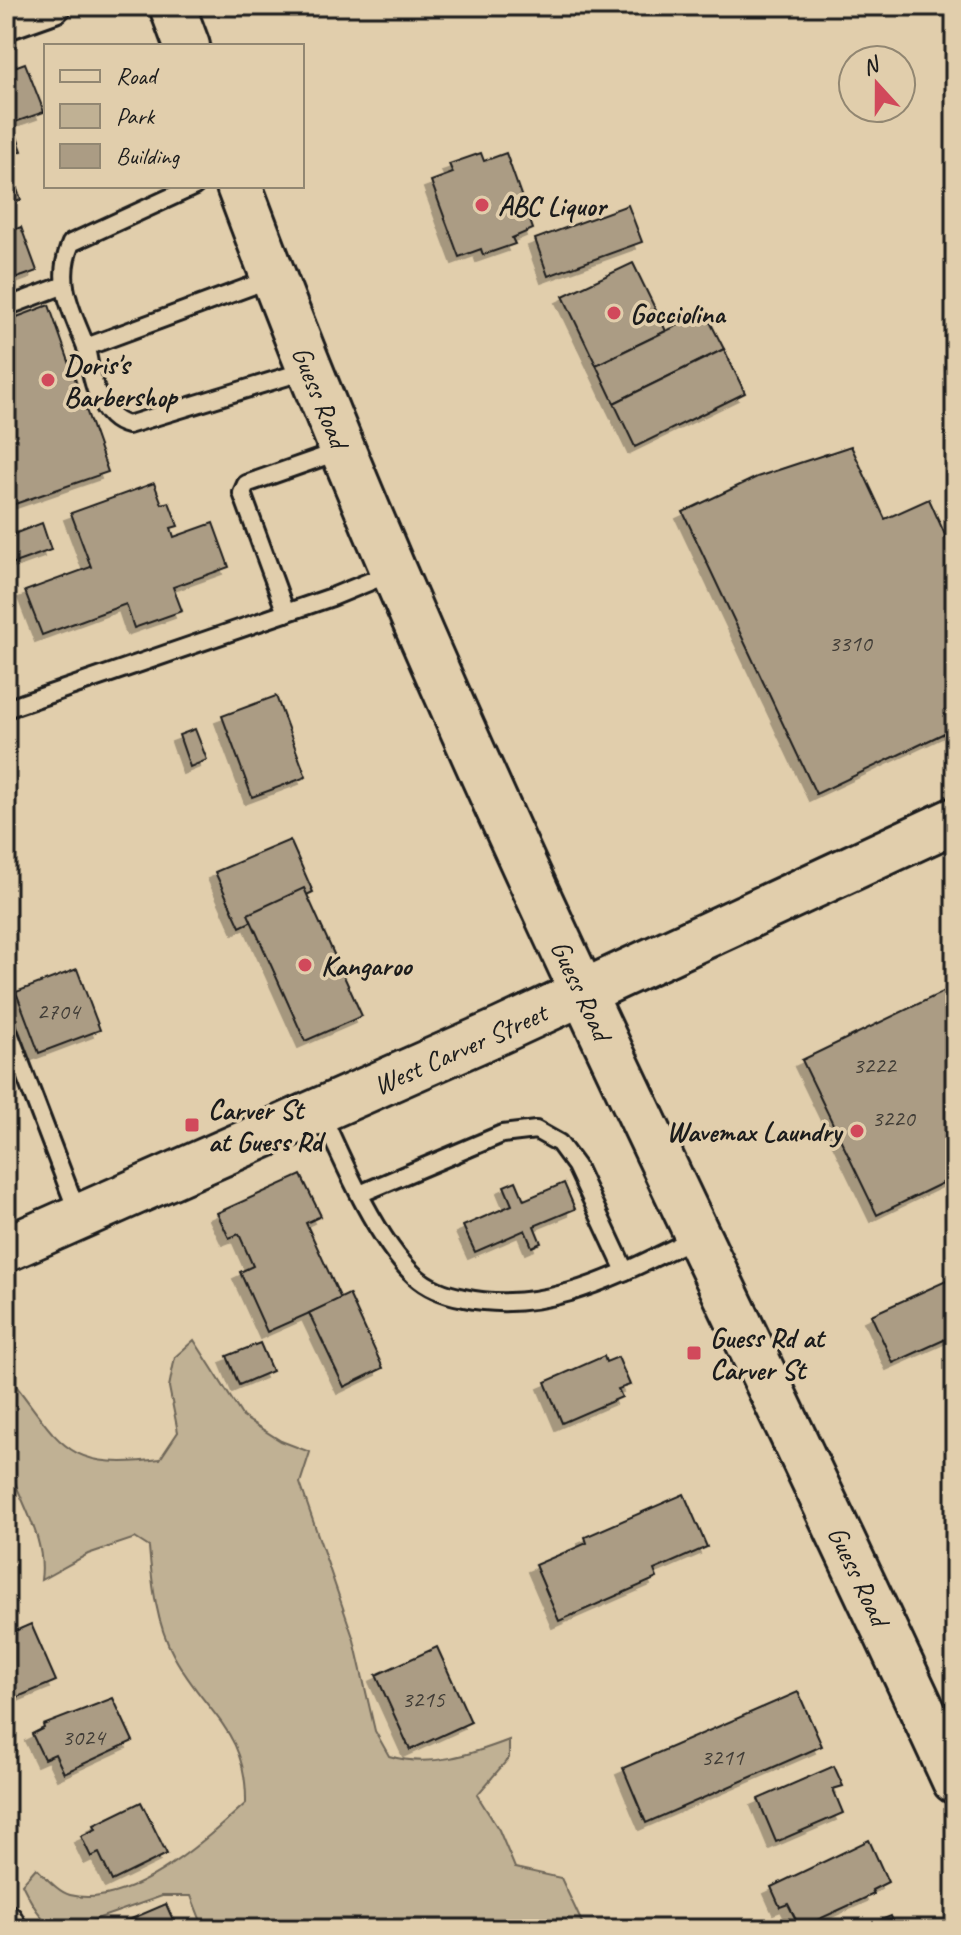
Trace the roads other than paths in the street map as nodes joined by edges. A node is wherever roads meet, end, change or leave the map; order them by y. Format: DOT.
graph roads {
  1 [pos="54,6"];
  2 [pos="172,6"];
  3 [pos="6,23"];
  4 [pos="186,44"];
  5 [pos="191,188"];
  6 [pos="240,188"];
  7 [pos="273,278"];
  8 [pos="62,286"];
  9 [pos="6,307"];
  10 [pos="86,347"];
  11 [pos="308,370"];
  12 [pos="341,450"];
  13 [pos="394,572"];
  14 [pos="286,613"];
  15 [pos="6,709"];
  16 [pos="955,820"];
  17 [pos="586,992"];
  18 [pos="6,1025"];
  19 [pos="320,1111"];
  20 [pos="362,1193"];
  21 [pos="79,1218"];
  22 [pos="700,1236"];
  23 [pos="6,1249"];
  24 [pos="625,1271"];
  25 [pos="955,1781"];
  26 [pos="6,1921"];
  27 [pos="10,1929"];
  1 -- 3 [label="street"];
  2 -- 4 [label="main road"];
  5 -- 8 [label="lane"];
  6 -- 7 [label="main road, Guess Road"];
  7 -- 10 [label="lane"];
  7 -- 11 [label="main road, Guess Road"];
  8 -- 9 [label="lane"];
  8 -- 10 [label="lane"];
  10 -- 11 [label="lane"];
  11 -- 12 [label="main road, Guess Road"];
  12 -- 13 [label="main road, Guess Road"];
  12 -- 14 [label="lane"];
  13 -- 14 [label="lane"];
  13 -- 17 [label="main road, Guess Road"];
  14 -- 15 [label="lane"];
  16 -- 17 [label="main road, West Carver Street"];
  17 -- 19 [label="main road, West Carver Street"];
  17 -- 22 [label="main road, Guess Road"];
  18 -- 21 [label="lane"];
  19 -- 20 [label="lane"];
  19 -- 21 [label="main road, West Carver Street"];
  20 -- 24 [label="lane"];
  20 -- 24 [label="lane"];
  21 -- 23 [label="main road, West Carver Street"];
  22 -- 24 [label="lane"];
  22 -- 25 [label="main road, Guess Road"];
  26 -- 27 [label="street"];
}
